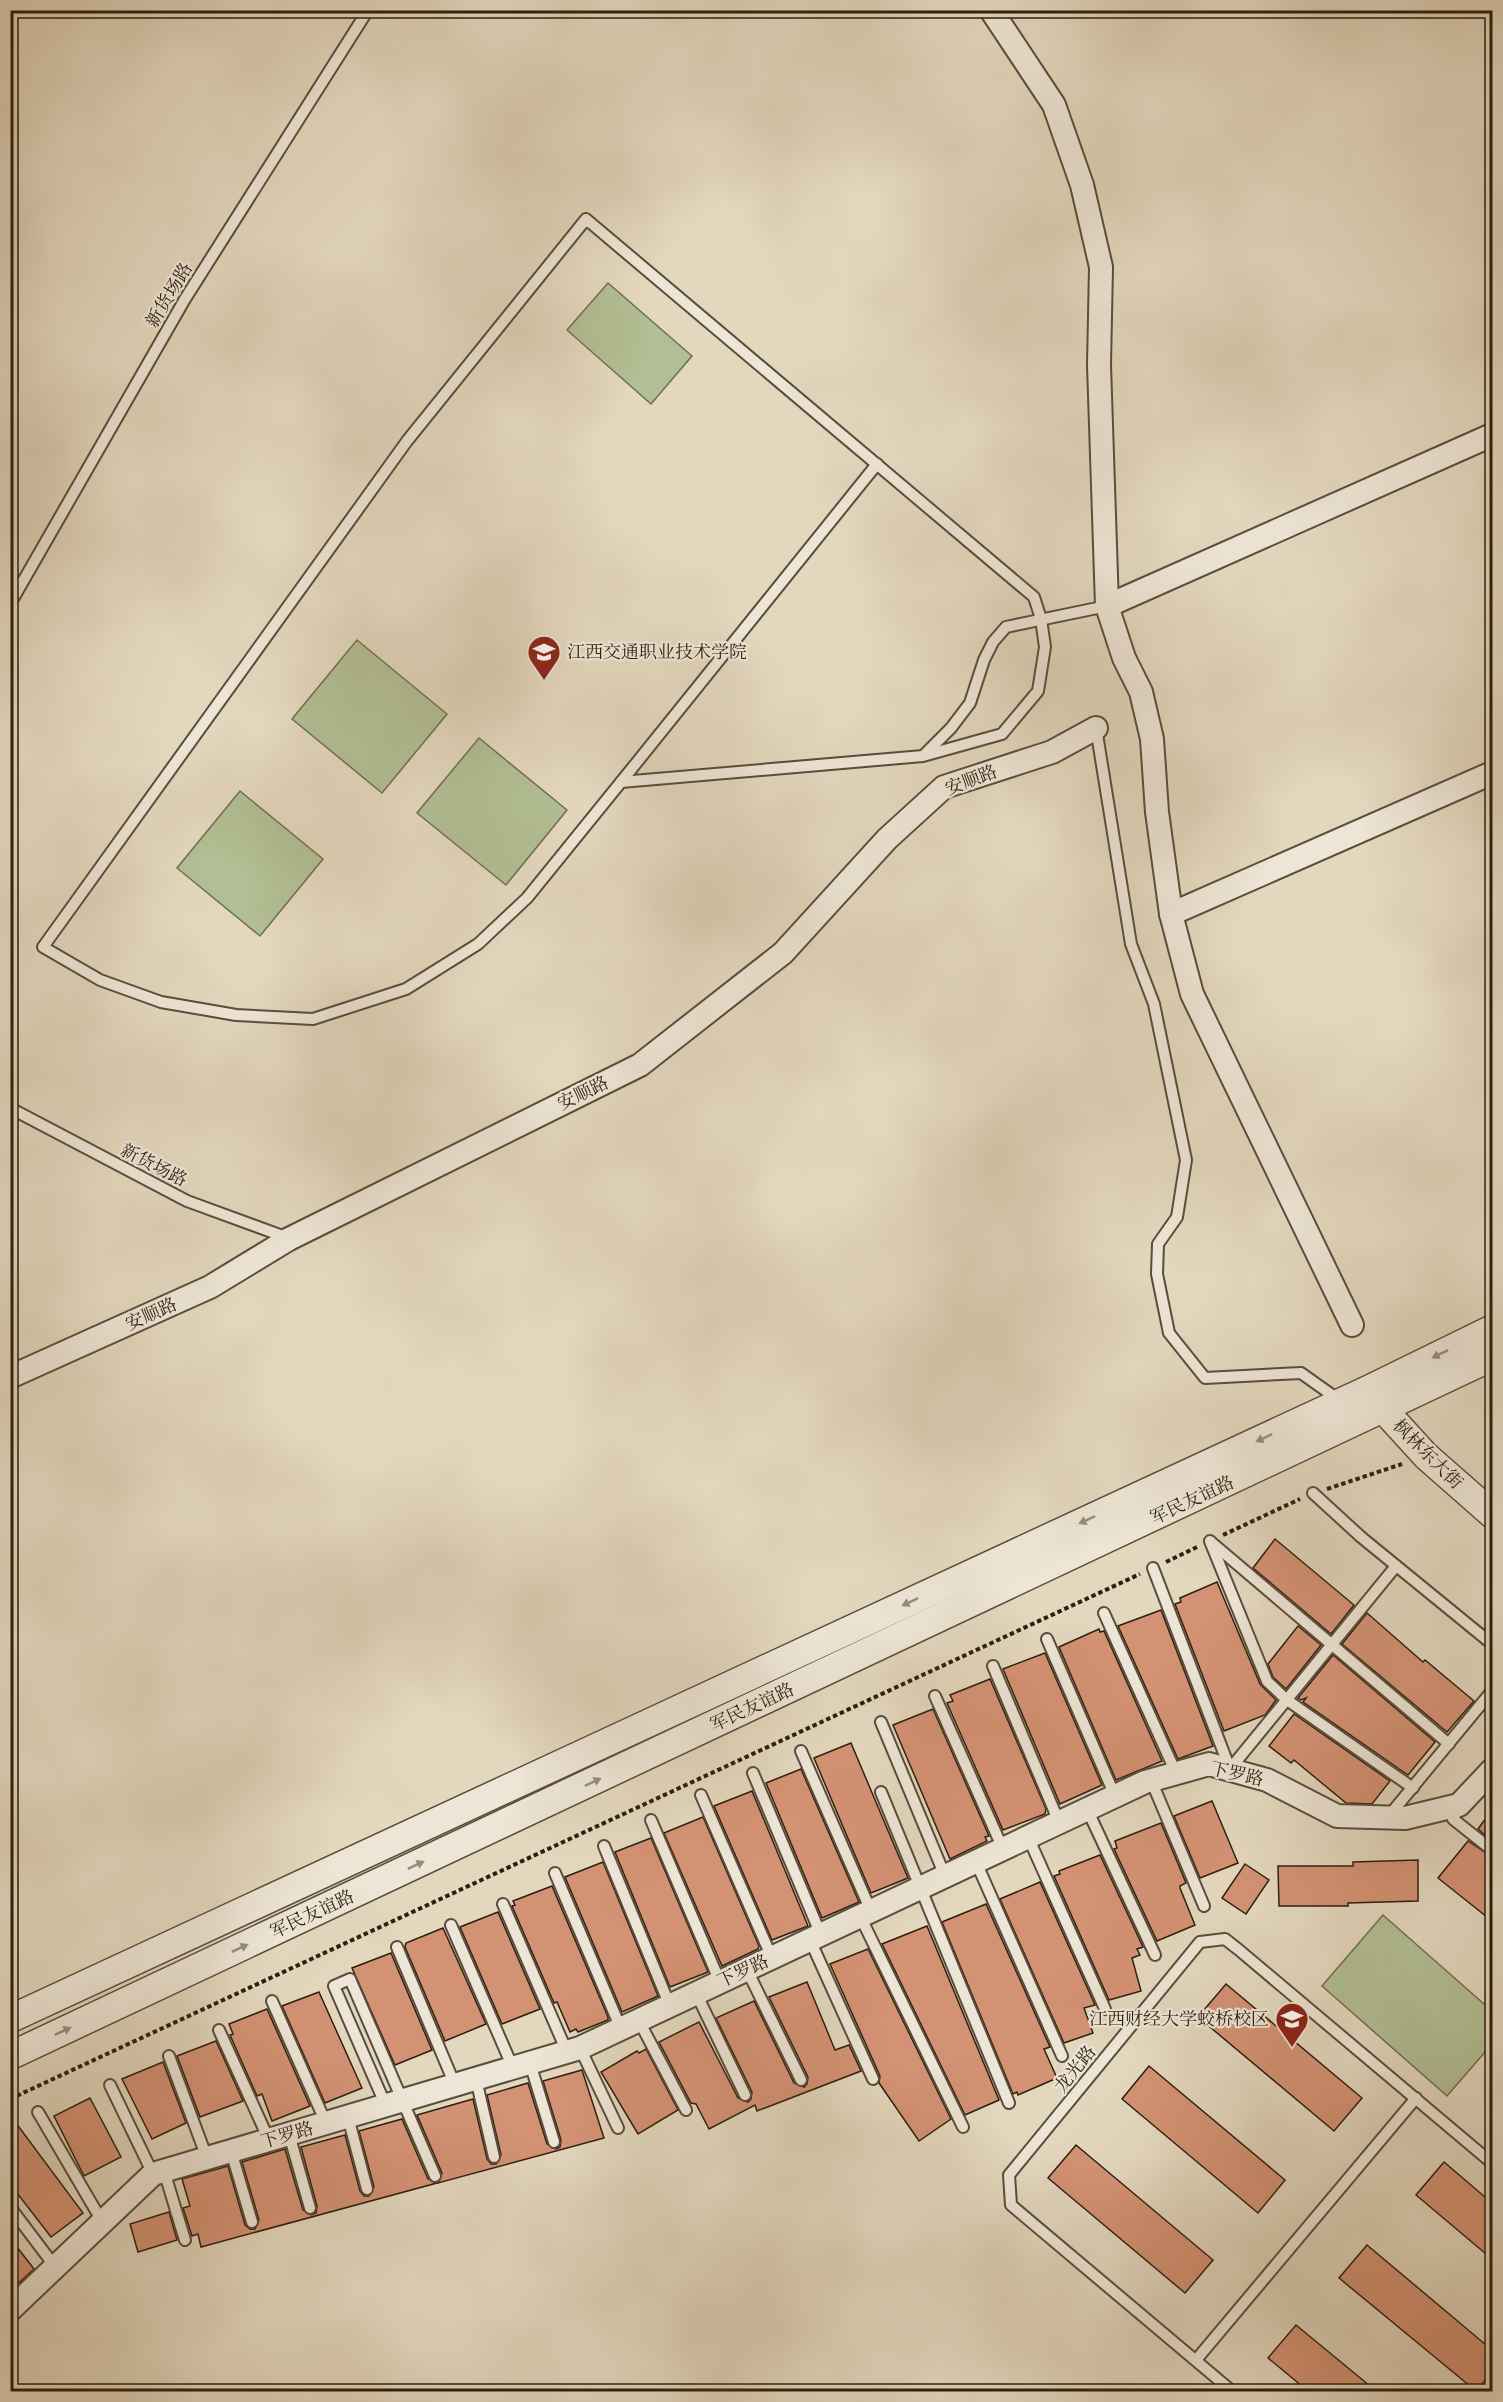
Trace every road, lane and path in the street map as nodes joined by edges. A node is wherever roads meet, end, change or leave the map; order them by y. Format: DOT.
graph roads {
  1 [pos="368,10"];
  2 [pos="991,10"];
  3 [pos="1492,435"];
  4 [pos="877,464"];
  5 [pos="10,604"];
  6 [pos="1107,606"];
  7 [pos="1041,619"];
  8 [pos="1095,728"];
  9 [pos="923,756"];
  10 [pos="1492,773"];
  11 [pos="621,782"];
  12 [pos="1171,914"];
  13 [pos="10,1108"];
  14 [pos="289,1239"];
  15 [pos="1352,1325"];
  16 [pos="1492,1329"];
  17 [pos="1492,1357"];
  18 [pos="10,1377"];
  19 [pos="1384,1395"];
  20 [pos="1342,1402"];
  21 [pos="1426,1456"];
  22 [pos="1313,1493"];
  23 [pos="1492,1493"];
  24 [pos="1492,1514"];
  25 [pos="1210,1541"];
  26 [pos="1396,1566"];
  27 [pos="1153,1568"];
  28 [pos="1104,1613"];
  29 [pos="1047,1638"];
  30 [pos="1492,1644"];
  31 [pos="1331,1646"];
  32 [pos="993,1666"];
  33 [pos="1492,1691"];
  34 [pos="935,1696"];
  35 [pos="1287,1700"];
  36 [pos="881,1722"];
  37 [pos="1449,1744"];
  38 [pos="801,1751"];
  39 [pos="1230,1769"];
  40 [pos="1492,1771"];
  41 [pos="753,1773"];
  42 [pos="1176,1773"];
  43 [pos="1151,1780"];
  44 [pos="1413,1788"];
  45 [pos="881,1792"];
  46 [pos="701,1795"];
  47 [pos="1115,1796"];
  48 [pos="1459,1805"];
  49 [pos="1087,1809"];
  50 [pos="1388,1817"];
  51 [pos="651,1820"];
  52 [pos="1059,1822"];
  53 [pos="1028,1837"];
  54 [pos="604,1846"];
  55 [pos="1003,1849"];
  56 [pos="1492,1850"];
  57 [pos="976,1862"];
  58 [pos="555,1874"];
  59 [pos="945,1876"];
  60 [pos="920,1888"];
  61 [pos="503,1904"];
  62 [pos="1204,1906"];
  63 [pos="865,1914"];
  64 [pos="452,1925"];
  65 [pos="816,1937"];
  66 [pos="397,1947"];
  67 [pos="1155,1954"];
  68 [pos="772,1958"];
  69 [pos="747,1970"];
  70 [pos="720,1982"];
  71 [pos="696,1994"];
  72 [pos="272,2001"];
  73 [pos="670,2006"];
  74 [pos="1105,2009"];
  75 [pos="10,2019"];
  76 [pos="630,2025"];
  77 [pos="219,2030"];
  78 [pos="573,2050"];
  79 [pos="169,2055"];
  80 [pos="10,2056"];
  81 [pos="1062,2056"];
  82 [pos="522,2066"];
  83 [pos="873,2079"];
  84 [pos="801,2080"];
  85 [pos="466,2082"];
  86 [pos="110,2085"];
  87 [pos="745,2095"];
  88 [pos="1416,2098"];
  89 [pos="10,2099"];
  90 [pos="1009,2103"];
  91 [pos="395,2104"];
  92 [pos="686,2110"];
  93 [pos="38,2112"];
  94 [pos="348,2117"];
  95 [pos="326,2123"];
  96 [pos="618,2127"];
  97 [pos="963,2127"];
  98 [pos="279,2137"];
  99 [pos="554,2142"];
  100 [pos="231,2151"];
  101 [pos="494,2157"];
  102 [pos="207,2158"];
  103 [pos="1492,2163"];
  104 [pos="158,2173"];
  105 [pos="435,2176"];
  106 [pos="367,2189"];
  107 [pos="10,2207"];
  108 [pos="310,2208"];
  109 [pos="252,2222"];
  110 [pos="104,2223"];
  111 [pos="186,2240"];
  112 [pos="56,2268"];
  113 [pos="10,2310"];
  114 [pos="1196,2360"];
  115 [pos="1233,2391"];
  1 -- 5 [label="lane, 新货场路"];
  2 -- 6 [label="street"];
  3 -- 6 [label="street"];
  4 -- 7 [label="lane"];
  4 -- 11 [label="lane"];
  4 -- 11 [label="lane"];
  6 -- 7 [label="lane"];
  6 -- 12 [label="street"];
  7 -- 9 [label="lane"];
  7 -- 9 [label="lane"];
  8 -- 14 [label="street, 安顺路"];
  8 -- 20 [label="lane"];
  9 -- 11 [label="lane"];
  10 -- 12 [label="street"];
  12 -- 15 [label="street"];
  13 -- 14 [label="lane, 新货场路"];
  14 -- 18 [label="street, 安顺路"];
  16 -- 19 [label="street, 军民友谊路, one-way"];
  17 -- 19 [label="street, 军民友谊路"];
  19 -- 20 [label="street, 军民友谊路"];
  19 -- 21 [label="street, 枫林东大街"];
  19 -- 23 [label="street, 枫林东大街"];
  80 -- 19 [label="street, 军民友谊路, one-way"];
  20 -- 75 [label="street, 军民友谊路, one-way"];
  21 -- 22 [label="path"];
  21 -- 24 [label="street, 枫林东大街"];
  22 -- 25 [label="path"];
  22 -- 26 [label="lane"];
  25 -- 27 [label="path"];
  25 -- 31 [label="lane"];
  25 -- 35 [label="lane"];
  26 -- 30 [label="lane"];
  26 -- 31 [label="lane"];
  27 -- 39 [label="lane"];
  27 -- 89 [label="path"];
  28 -- 42 [label="lane"];
  29 -- 47 [label="lane"];
  31 -- 35 [label="lane"];
  31 -- 37 [label="lane"];
  32 -- 52 [label="lane"];
  33 -- 37 [label="lane"];
  34 -- 55 [label="lane"];
  35 -- 39 [label="lane"];
  35 -- 44 [label="lane"];
  36 -- 59 [label="lane"];
  37 -- 44 [label="lane"];
  38 -- 63 [label="lane"];
  39 -- 42 [label="street, 下罗路"];
  39 -- 50 [label="street, 下罗路"];
  40 -- 48 [label="street"];
  41 -- 65 [label="lane"];
  42 -- 43 [label="street, 下罗路"];
  43 -- 47 [label="street, 下罗路"];
  43 -- 62 [label="lane"];
  44 -- 50 [label="lane"];
  45 -- 60 [label="lane"];
  46 -- 68 [label="lane"];
  47 -- 49 [label="street, 下罗路"];
  48 -- 50 [label="street, 下罗路"];
  48 -- 56 [label="lane"];
  49 -- 52 [label="street, 下罗路"];
  49 -- 67 [label="lane"];
  51 -- 70 [label="lane"];
  52 -- 53 [label="street, 下罗路"];
  53 -- 55 [label="street, 下罗路"];
  53 -- 74 [label="lane"];
  54 -- 73 [label="lane"];
  55 -- 57 [label="street, 下罗路"];
  57 -- 59 [label="street, 下罗路"];
  57 -- 81 [label="lane"];
  58 -- 76 [label="lane"];
  59 -- 60 [label="street, 下罗路"];
  60 -- 63 [label="street, 下罗路"];
  60 -- 90 [label="lane"];
  61 -- 78 [label="lane"];
  63 -- 65 [label="street, 下罗路"];
  63 -- 97 [label="lane"];
  64 -- 82 [label="lane"];
  65 -- 68 [label="street, 下罗路"];
  65 -- 83 [label="lane"];
  66 -- 85 [label="lane"];
  68 -- 69 [label="street, 下罗路"];
  69 -- 70 [label="street, 下罗路"];
  69 -- 84 [label="lane"];
  70 -- 71 [label="street, 下罗路"];
  71 -- 73 [label="street, 下罗路"];
  71 -- 87 [label="lane"];
  72 -- 95 [label="lane"];
  73 -- 76 [label="street, 下罗路"];
  76 -- 78 [label="street, 下罗路"];
  76 -- 92 [label="lane"];
  77 -- 98 [label="lane"];
  78 -- 82 [label="street, 下罗路"];
  78 -- 96 [label="lane"];
  79 -- 102 [label="lane"];
  82 -- 85 [label="street, 下罗路"];
  82 -- 99 [label="lane"];
  85 -- 91 [label="street, 下罗路"];
  85 -- 101 [label="lane"];
  86 -- 104 [label="lane"];
  88 -- 103 [label="lane, 龙光路"];
  88 -- 114 [label="lane"];
  88 -- 114 [label="lane, 龙光路"];
  91 -- 91 [label="lane"];
  91 -- 94 [label="street, 下罗路"];
  91 -- 105 [label="lane"];
  93 -- 110 [label="lane"];
  94 -- 95 [label="street, 下罗路"];
  94 -- 106 [label="lane"];
  95 -- 98 [label="street, 下罗路"];
  98 -- 100 [label="street, 下罗路"];
  98 -- 108 [label="lane"];
  100 -- 102 [label="street, 下罗路"];
  100 -- 109 [label="lane"];
  102 -- 104 [label="street, 下罗路"];
  104 -- 110 [label="street, 下罗路"];
  104 -- 111 [label="lane"];
  107 -- 112 [label="lane"];
  110 -- 112 [label="street, 下罗路"];
  112 -- 113 [label="street, 下罗路"];
  114 -- 115 [label="lane, 龙光路"];
}
